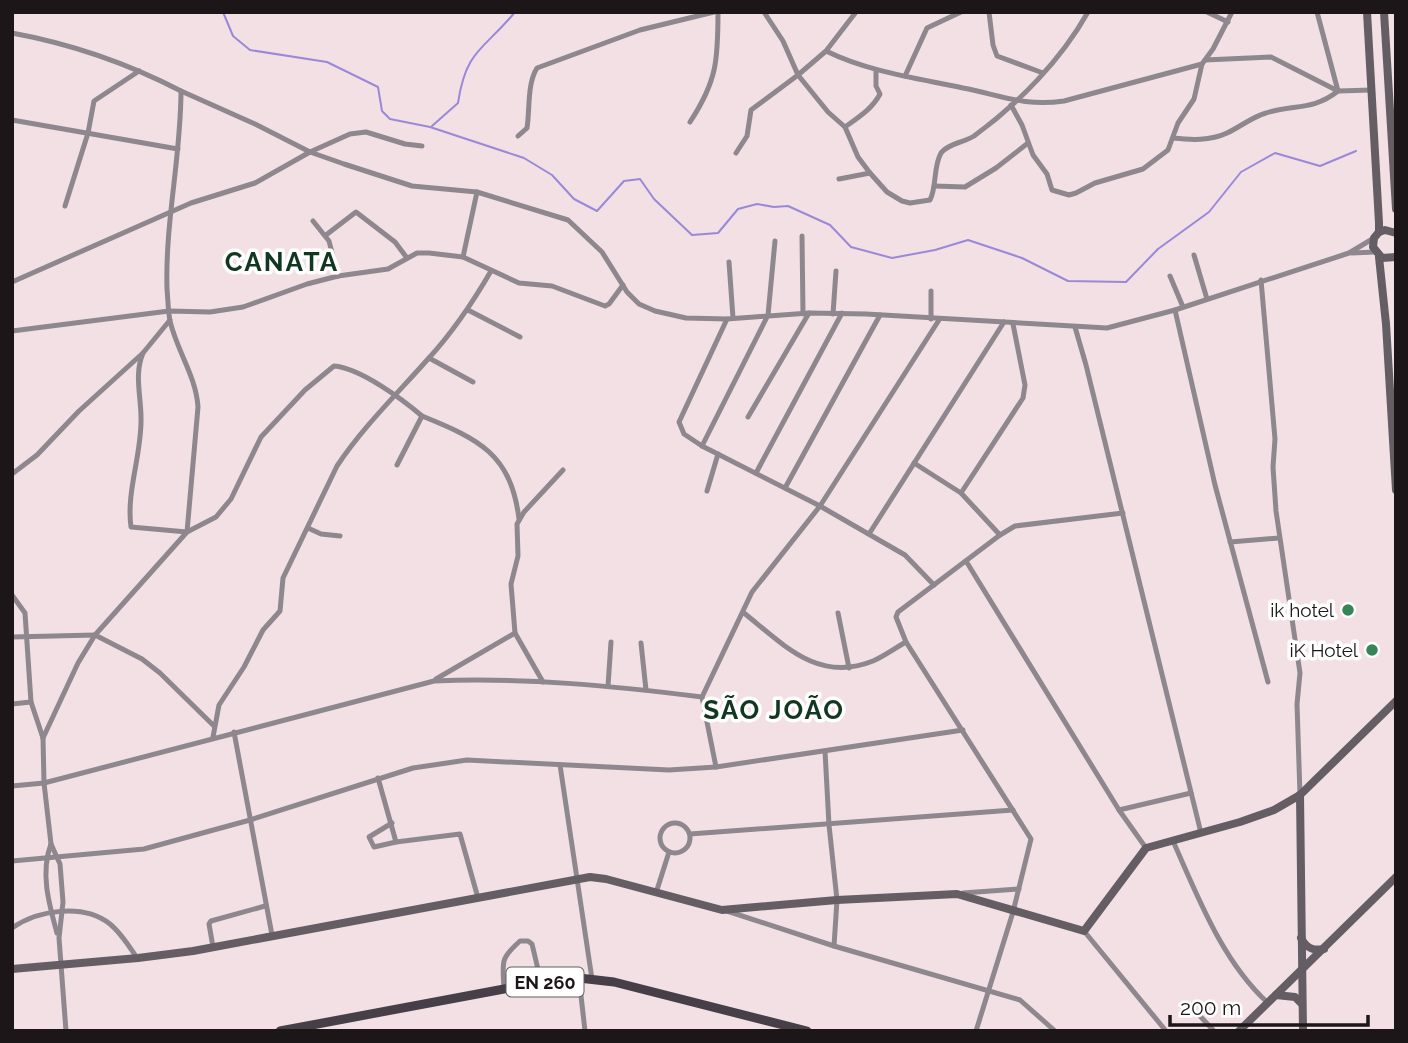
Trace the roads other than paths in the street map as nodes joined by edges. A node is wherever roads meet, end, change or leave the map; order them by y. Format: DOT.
graph roads {
  1 [pos="716,12"];
  2 [pos="764,12"];
  3 [pos="856,12"];
  4 [pos="961,12"];
  5 [pos="989,12"];
  6 [pos="1088,12"];
  7 [pos="1207,12"];
  8 [pos="1232,12"];
  9 [pos="1317,12"];
  10 [pos="1367,12"];
  11 [pos="1384,12"];
  12 [pos="1228,22"];
  13 [pos="12,33"];
  14 [pos="826,51"];
  15 [pos="1204,62"];
  16 [pos="876,70"];
  17 [pos="139,71"];
  18 [pos="1392,72"];
  19 [pos="1043,74"];
  20 [pos="798,75"];
  21 [pos="905,76"];
  22 [pos="1372,90"];
  23 [pos="181,91"];
  24 [pos="1338,91"];
  25 [pos="1014,103"];
  26 [pos="12,120"];
  27 [pos="690,122"];
  28 [pos="845,127"];
  29 [pos="88,133"];
  30 [pos="518,136"];
  31 [pos="1173,138"];
  32 [pos="1028,143"];
  33 [pos="422,146"];
  34 [pos="178,149"];
  35 [pos="310,152"];
  36 [pos="736,153"];
  37 [pos="870,173"];
  38 [pos="839,179"];
  39 [pos="934,186"];
  40 [pos="477,192"];
  41 [pos="65,206"];
  42 [pos="1396,209"];
  43 [pos="169,213"];
  44 [pos="313,221"];
  45 [pos="1396,233"];
  46 [pos="326,235"];
  47 [pos="1377,235"];
  48 [pos="802,236"];
  49 [pos="775,241"];
  50 [pos="1349,253"];
  51 [pos="1377,254"];
  52 [pos="1194,255"];
  53 [pos="463,257"];
  54 [pos="1396,257"];
  55 [pos="407,258"];
  56 [pos="729,262"];
  57 [pos="491,271"];
  58 [pos="836,271"];
  59 [pos="338,276"];
  60 [pos="1170,276"];
  61 [pos="1261,280"];
  62 [pos="12,282"];
  63 [pos="623,285"];
  64 [pos="931,291"];
  65 [pos="1207,299"];
  66 [pos="1183,307"];
  67 [pos="468,310"];
  68 [pos="1175,310"];
  69 [pos="169,312"];
  70 [pos="806,313"];
  71 [pos="842,313"];
  72 [pos="833,314"];
  73 [pos="768,315"];
  74 [pos="880,315"];
  75 [pos="730,318"];
  76 [pos="931,319"];
  77 [pos="170,320"];
  78 [pos="939,320"];
  79 [pos="1004,322"];
  80 [pos="1013,324"];
  81 [pos="1075,327"];
  82 [pos="12,331"];
  83 [pos="520,337"];
  84 [pos="144,354"];
  85 [pos="429,358"];
  86 [pos="473,382"];
  87 [pos="396,394"];
  88 [pos="422,416"];
  89 [pos="748,417"];
  90 [pos="702,446"];
  91 [pos="718,454"];
  92 [pos="914,463"];
  93 [pos="397,465"];
  94 [pos="563,470"];
  95 [pos="756,473"];
  96 [pos="12,474"];
  97 [pos="785,488"];
  98 [pos="1396,490"];
  99 [pos="707,491"];
  100 [pos="961,492"];
  101 [pos="820,506"];
  102 [pos="1123,513"];
  103 [pos="519,519"];
  104 [pos="308,528"];
  105 [pos="187,532"];
  106 [pos="869,534"];
  107 [pos="1000,535"];
  108 [pos="340,536"];
  109 [pos="1279,538"];
  110 [pos="1230,542"];
  111 [pos="966,561"];
  112 [pos="934,585"];
  113 [pos="12,595"];
  114 [pos="744,613"];
  115 [pos="838,613"];
  116 [pos="515,634"];
  117 [pos="95,635"];
  118 [pos="28,636"];
  119 [pos="12,637"];
  120 [pos="611,642"];
  121 [pos="906,642"];
  122 [pos="641,643"];
  123 [pos="849,668"];
  124 [pos="434,681"];
  125 [pos="543,682"];
  126 [pos="1268,682"];
  127 [pos="608,687"];
  128 [pos="646,690"];
  129 [pos="702,697"];
  130 [pos="1396,701"];
  131 [pos="31,702"];
  132 [pos="12,704"];
  133 [pos="214,726"];
  134 [pos="962,730"];
  135 [pos="233,732"];
  136 [pos="213,737"];
  137 [pos="43,738"];
  138 [pos="825,751"];
  139 [pos="560,765"];
  140 [pos="716,766"];
  141 [pos="378,778"];
  142 [pos="44,782"];
  143 [pos="12,786"];
  144 [pos="1191,793"];
  145 [pos="1300,795"];
  146 [pos="1013,810"];
  147 [pos="1119,810"];
  148 [pos="250,820"];
  149 [pos="391,823"];
  150 [pos="829,825"];
  151 [pos="1201,833"];
  152 [pos="690,834"];
  153 [pos="1174,841"];
  154 [pos="396,842"];
  155 [pos="51,844"];
  156 [pos="1146,848"];
  157 [pos="669,852"];
  158 [pos="59,857"];
  159 [pos="46,858"];
  160 [pos="12,860"];
  161 [pos="1396,877"];
  162 [pos="577,880"];
  163 [pos="1019,889"];
  164 [pos="656,893"];
  165 [pos="957,894"];
  166 [pos="478,898"];
  167 [pos="838,900"];
  168 [pos="265,906"];
  169 [pos="722,910"];
  170 [pos="62,911"];
  171 [pos="51,912"];
  172 [pos="1013,912"];
  173 [pos="12,928"];
  174 [pos="1084,931"];
  175 [pos="272,935"];
  176 [pos="59,938"];
  177 [pos="1301,938"];
  178 [pos="834,946"];
  179 [pos="212,947"];
  180 [pos="1324,949"];
  181 [pos="138,958"];
  182 [pos="61,966"];
  183 [pos="12,969"];
  184 [pos="1301,969"];
  185 [pos="579,978"];
  186 [pos="592,978"];
  187 [pos="541,982"];
  188 [pos="504,989"];
  189 [pos="989,989"];
  190 [pos="1276,995"];
  191 [pos="1268,1003"];
  192 [pos="1302,1003"];
  193 [pos="1199,1015"];
  194 [pos="66,1031"];
  195 [pos="280,1031"];
  196 [pos="585,1031"];
  197 [pos="807,1031"];
  198 [pos="976,1031"];
  199 [pos="1055,1031"];
  200 [pos="1166,1031"];
  201 [pos="1214,1031"];
  202 [pos="1239,1031"];
  203 [pos="1303,1031"];
  1 -- 27 [label="street"];
  1 -- 30 [label="street"];
  2 -- 20 [label="street"];
  3 -- 14 [label="street"];
  4 -- 21 [label="street"];
  5 -- 19 [label="street"];
  6 -- 19 [label="street"];
  7 -- 12 [label="street"];
  8 -- 12 [label="street"];
  9 -- 24 [label="street"];
  10 -- 22 [label="street"];
  11 -- 18 [label="street"];
  12 -- 15 [label="street"];
  13 -- 17 [label="street"];
  14 -- 16 [label="street"];
  14 -- 20 [label="street"];
  15 -- 24 [label="street"];
  15 -- 25 [label="street"];
  15 -- 31 [label="street"];
  16 -- 21 [label="street"];
  16 -- 28 [label="street"];
  17 -- 23 [label="street"];
  17 -- 29 [label="street"];
  18 -- 42 [label="street"];
  19 -- 25 [label="street"];
  20 -- 28 [label="street"];
  20 -- 36 [label="street"];
  21 -- 25 [label="street"];
  22 -- 24 [label="street"];
  22 -- 47 [label="street"];
  23 -- 34 [label="street"];
  23 -- 35 [label="street"];
  24 -- 31 [label="street"];
  25 -- 32 [label="street"];
  25 -- 39 [label="street"];
  26 -- 29 [label="street"];
  28 -- 37 [label="street"];
  29 -- 34 [label="street"];
  29 -- 41 [label="street"];
  31 -- 32 [label="street"];
  32 -- 39 [label="street"];
  33 -- 35 [label="street"];
  34 -- 43 [label="street"];
  35 -- 40 [label="street"];
  35 -- 43 [label="street"];
  37 -- 38 [label="street"];
  37 -- 39 [label="street"];
  40 -- 53 [label="street"];
  40 -- 63 [label="street"];
  43 -- 62 [label="street"];
  43 -- 69 [label="street"];
  44 -- 46 [label="street"];
  45 -- 47 [label="street"];
  46 -- 55 [label="street"];
  46 -- 59 [label="street"];
  47 -- 50 [label="street"];
  47 -- 51 [label="street"];
  48 -- 70 [label="street"];
  49 -- 73 [label="street"];
  50 -- 51 [label="street"];
  50 -- 61 [label="street"];
  51 -- 54 [label="street"];
  51 -- 98 [label="street"];
  52 -- 65 [label="street"];
  53 -- 55 [label="street"];
  53 -- 57 [label="street"];
  55 -- 59 [label="street"];
  56 -- 75 [label="street"];
  57 -- 63 [label="street"];
  57 -- 67 [label="street"];
  58 -- 72 [label="street"];
  59 -- 69 [label="street"];
  60 -- 66 [label="street"];
  61 -- 65 [label="street"];
  61 -- 109 [label="street"];
  63 -- 75 [label="street"];
  64 -- 76 [label="street"];
  65 -- 66 [label="street"];
  66 -- 68 [label="street"];
  67 -- 83 [label="street"];
  67 -- 85 [label="street"];
  68 -- 81 [label="street"];
  68 -- 110 [label="street"];
  69 -- 77 [label="street"];
  69 -- 82 [label="street"];
  70 -- 72 [label="street"];
  70 -- 73 [label="street"];
  70 -- 89 [label="street"];
  71 -- 72 [label="street"];
  71 -- 74 [label="street"];
  71 -- 95 [label="street"];
  73 -- 75 [label="street"];
  73 -- 90 [label="street"];
  74 -- 76 [label="street"];
  74 -- 97 [label="street"];
  75 -- 90 [label="street"];
  76 -- 78 [label="street"];
  77 -- 84 [label="street"];
  77 -- 105 [label="street"];
  78 -- 79 [label="street"];
  78 -- 101 [label="street"];
  79 -- 80 [label="street"];
  79 -- 92 [label="street"];
  80 -- 81 [label="street"];
  80 -- 100 [label="street"];
  81 -- 102 [label="street"];
  84 -- 96 [label="street"];
  84 -- 105 [label="street"];
  85 -- 86 [label="street"];
  85 -- 87 [label="street"];
  87 -- 88 [label="street"];
  87 -- 104 [label="street"];
  87 -- 105 [label="street"];
  88 -- 93 [label="street"];
  88 -- 103 [label="street"];
  90 -- 91 [label="street"];
  91 -- 95 [label="street"];
  91 -- 99 [label="street"];
  92 -- 100 [label="street"];
  92 -- 106 [label="street"];
  94 -- 103 [label="street"];
  95 -- 97 [label="street"];
  97 -- 101 [label="street"];
  100 -- 107 [label="street"];
  101 -- 106 [label="street"];
  101 -- 114 [label="street"];
  102 -- 107 [label="street"];
  102 -- 144 [label="street"];
  103 -- 116 [label="street"];
  104 -- 108 [label="street"];
  104 -- 133 [label="street"];
  105 -- 117 [label="street"];
  106 -- 112 [label="street"];
  107 -- 111 [label="street"];
  109 -- 110 [label="street"];
  109 -- 145 [label="street"];
  110 -- 126 [label="street"];
  111 -- 112 [label="street"];
  111 -- 147 [label="street"];
  112 -- 121 [label="street"];
  113 -- 118 [label="street"];
  114 -- 123 [label="street"];
  114 -- 129 [label="street"];
  115 -- 123 [label="street"];
  116 -- 124 [label="street"];
  116 -- 125 [label="street"];
  117 -- 118 [label="street"];
  117 -- 133 [label="street"];
  117 -- 137 [label="street"];
  118 -- 119 [label="street"];
  118 -- 131 [label="street"];
  120 -- 127 [label="street"];
  121 -- 123 [label="street"];
  121 -- 134 [label="street"];
  122 -- 128 [label="street"];
  124 -- 125 [label="street"];
  124 -- 135 [label="street"];
  125 -- 127 [label="street"];
  127 -- 128 [label="street"];
  128 -- 129 [label="street"];
  129 -- 140 [label="street"];
  130 -- 145 [label="street"];
  131 -- 132 [label="street"];
  131 -- 137 [label="street"];
  133 -- 136 [label="street"];
  134 -- 138 [label="street"];
  134 -- 146 [label="street"];
  135 -- 136 [label="street"];
  135 -- 148 [label="street"];
  136 -- 142 [label="street"];
  137 -- 142 [label="street"];
  138 -- 140 [label="street"];
  138 -- 150 [label="street"];
  139 -- 140 [label="street"];
  139 -- 141 [label="street"];
  139 -- 162 [label="street"];
  141 -- 148 [label="street"];
  141 -- 149 [label="street"];
  142 -- 143 [label="street"];
  142 -- 155 [label="street"];
  144 -- 147 [label="street"];
  144 -- 151 [label="street"];
  145 -- 151 [label="street"];
  145 -- 177 [label="street"];
  146 -- 150 [label="street"];
  146 -- 163 [label="street"];
  147 -- 156 [label="street"];
  148 -- 158 [label="street"];
  148 -- 168 [label="street"];
  149 -- 154 [label="street"];
  149 -- 154 [label="street"];
  150 -- 152 [label="street"];
  150 -- 167 [label="street"];
  151 -- 153 [label="street"];
  152 -- 157 [label="street"];
  152 -- 157 [label="street"];
  153 -- 156 [label="street"];
  153 -- 191 [label="street"];
  154 -- 166 [label="street"];
  155 -- 158 [label="street"];
  155 -- 159 [label="street"];
  156 -- 174 [label="street"];
  157 -- 164 [label="street"];
  158 -- 159 [label="street"];
  158 -- 170 [label="street"];
  159 -- 160 [label="street"];
  159 -- 171 [label="street"];
  161 -- 180 [label="street"];
  162 -- 164 [label="street"];
  162 -- 166 [label="street"];
  162 -- 186 [label="street"];
  163 -- 165 [label="street"];
  163 -- 172 [label="street"];
  164 -- 169 [label="street"];
  165 -- 167 [label="street"];
  165 -- 172 [label="street"];
  166 -- 175 [label="street"];
  167 -- 169 [label="street"];
  167 -- 178 [label="street"];
  168 -- 175 [label="street"];
  168 -- 179 [label="street"];
  169 -- 178 [label="street"];
  170 -- 171 [label="street"];
  170 -- 176 [label="street"];
  170 -- 181 [label="street"];
  171 -- 173 [label="street"];
  171 -- 176 [label="street"];
  172 -- 174 [label="street"];
  172 -- 189 [label="street"];
  174 -- 200 [label="street"];
  175 -- 179 [label="street"];
  176 -- 182 [label="street"];
  177 -- 180 [label="street"];
  177 -- 184 [label="street"];
  178 -- 189 [label="street"];
  179 -- 181 [label="street"];
  180 -- 184 [label="street"];
  181 -- 182 [label="street"];
  182 -- 183 [label="street"];
  182 -- 194 [label="street"];
  184 -- 190 [label="street"];
  184 -- 192 [label="street"];
  185 -- 186 [label="main road, EN 260"];
  185 -- 187 [label="main road, EN 260"];
  185 -- 196 [label="street"];
  186 -- 197 [label="main road, EN 260"];
  187 -- 188 [label="main road, EN 260"];
  187 -- 188 [label="street"];
  188 -- 195 [label="main road, EN 260"];
  189 -- 198 [label="street"];
  189 -- 199 [label="street"];
  190 -- 191 [label="street"];
  190 -- 192 [label="street"];
  191 -- 202 [label="street"];
  192 -- 203 [label="street"];
  193 -- 201 [label="street"];
}
